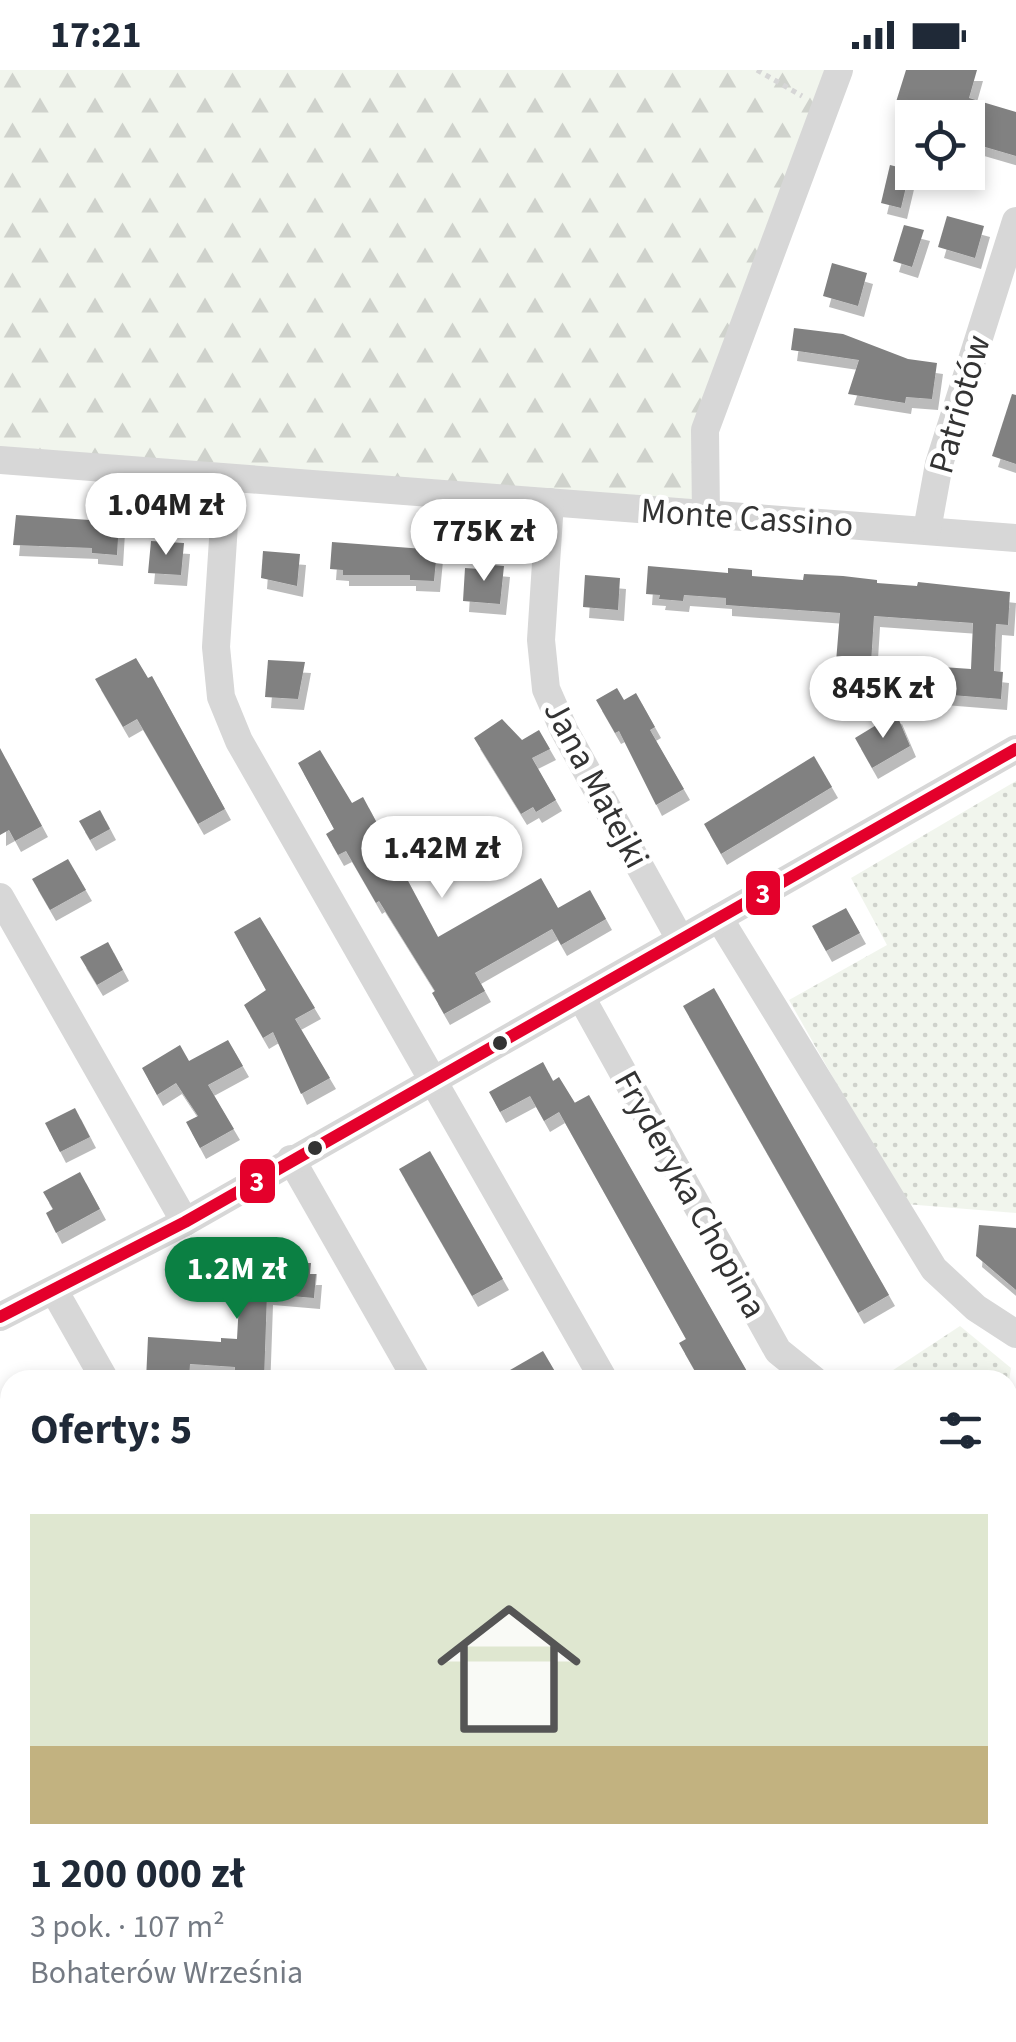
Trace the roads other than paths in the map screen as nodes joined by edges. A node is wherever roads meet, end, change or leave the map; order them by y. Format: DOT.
graph roads {
  1 [pos="839,70"];
  2 [pos="1016,222"];
  3 [pos="0,460"];
  4 [pos="227,478"];
  5 [pos="550,502"];
  6 [pos="706,514"];
  7 [pos="927,530"];
  8 [pos="1016,538"];
  9 [pos="1016,749"];
  10 [pos="0,897"];
  11 [pos="719,918"];
  12 [pos="680,938"];
  13 [pos="581,997"];
  14 [pos="432,1082"];
  15 [pos="292,1159"];
  16 [pos="185,1222"];
  17 [pos="55,1292"];
  18 [pos="0,1317"];
  19 [pos="1016,1334"];
  20 [pos="99,1370"];
  21 [pos="410,1370"];
  22 [pos="598,1370"];
  23 [pos="802,1370"];
  1 -- 6 [label="street"];
  2 -- 7 [label="street, Patriotów"];
  3 -- 4 [label="street, Monte Cassino"];
  4 -- 5 [label="street, Monte Cassino"];
  4 -- 14 [label="street"];
  5 -- 6 [label="street, Monte Cassino"];
  5 -- 12 [label="street, Jana Matejki"];
  6 -- 7 [label="street, Monte Cassino"];
  7 -- 8 [label="street, Monte Cassino"];
  9 -- 11 [label="street"];
  10 -- 16 [label="street"];
  11 -- 12 [label="street"];
  11 -- 19 [label="street"];
  12 -- 13 [label="street"];
  13 -- 14 [label="street"];
  13 -- 23 [label="street, Fryderyka Chopina"];
  14 -- 15 [label="street"];
  14 -- 22 [label="street"];
  15 -- 16 [label="street"];
  15 -- 21 [label="street"];
  16 -- 17 [label="street"];
  17 -- 18 [label="street"];
  17 -- 20 [label="street"];
}
